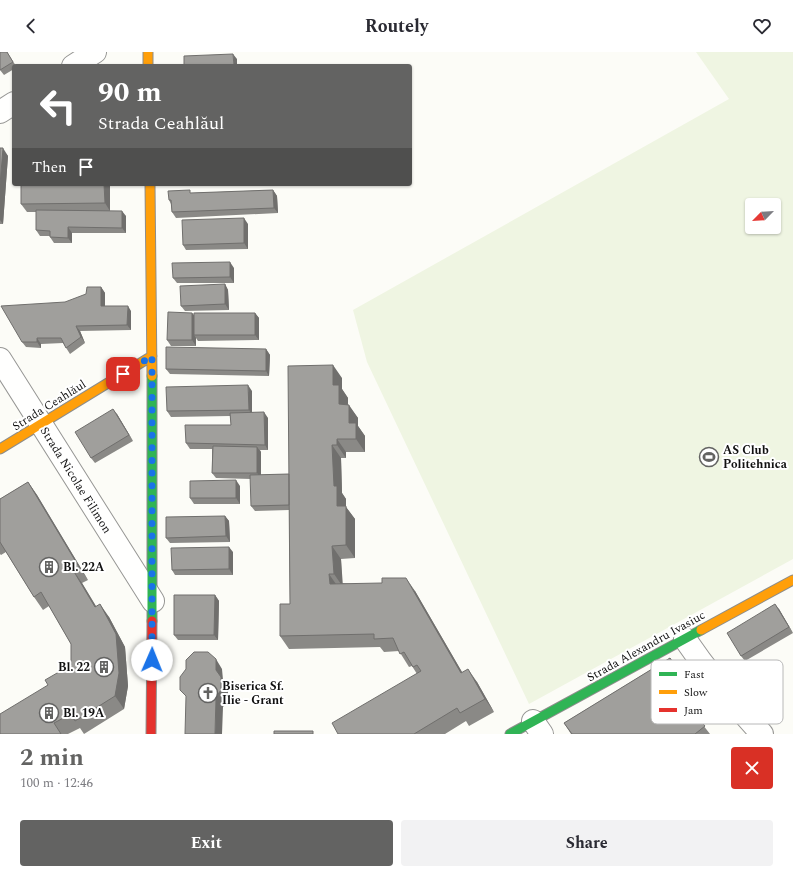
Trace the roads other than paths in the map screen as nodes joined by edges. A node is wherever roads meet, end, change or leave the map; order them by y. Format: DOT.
graph roads {
  1 [pos="95,52"];
  2 [pos="148,52"];
  3 [pos="76,64"];
  4 [pos="148,64"];
  5 [pos="12,104"];
  6 [pos="0,112"];
  7 [pos="150,186"];
  8 [pos="152,356"];
  9 [pos="0,359"];
  10 [pos="41,424"];
  11 [pos="0,449"];
  12 [pos="793,580"];
  13 [pos="152,601"];
  14 [pos="685,639"];
  15 [pos="700,660"];
  16 [pos="752,724"];
  17 [pos="538,728"];
  18 [pos="151,734"];
  19 [pos="510,734"];
  20 [pos="762,734"];
  1 -- 3 [label="street"];
  2 -- 4 [label="street"];
  5 -- 6 [label="street"];
  7 -- 8 [label="street"];
  8 -- 10 [label="street, Strada Ceahlăul"];
  8 -- 13 [label="street"];
  9 -- 10 [label="street, Strada Nicolae Filimon"];
  10 -- 11 [label="street, Strada Ceahlăul"];
  10 -- 13 [label="street, Strada Nicolae Filimon"];
  12 -- 14 [label="street, Strada Alexandru Ivasiuc"];
  13 -- 18 [label="street"];
  14 -- 15 [label="street"];
  14 -- 17 [label="street, Strada Alexandru Ivasiuc"];
  16 -- 20 [label="street"];
  17 -- 19 [label="street, Strada Alexandru Ivasiuc"];
}
